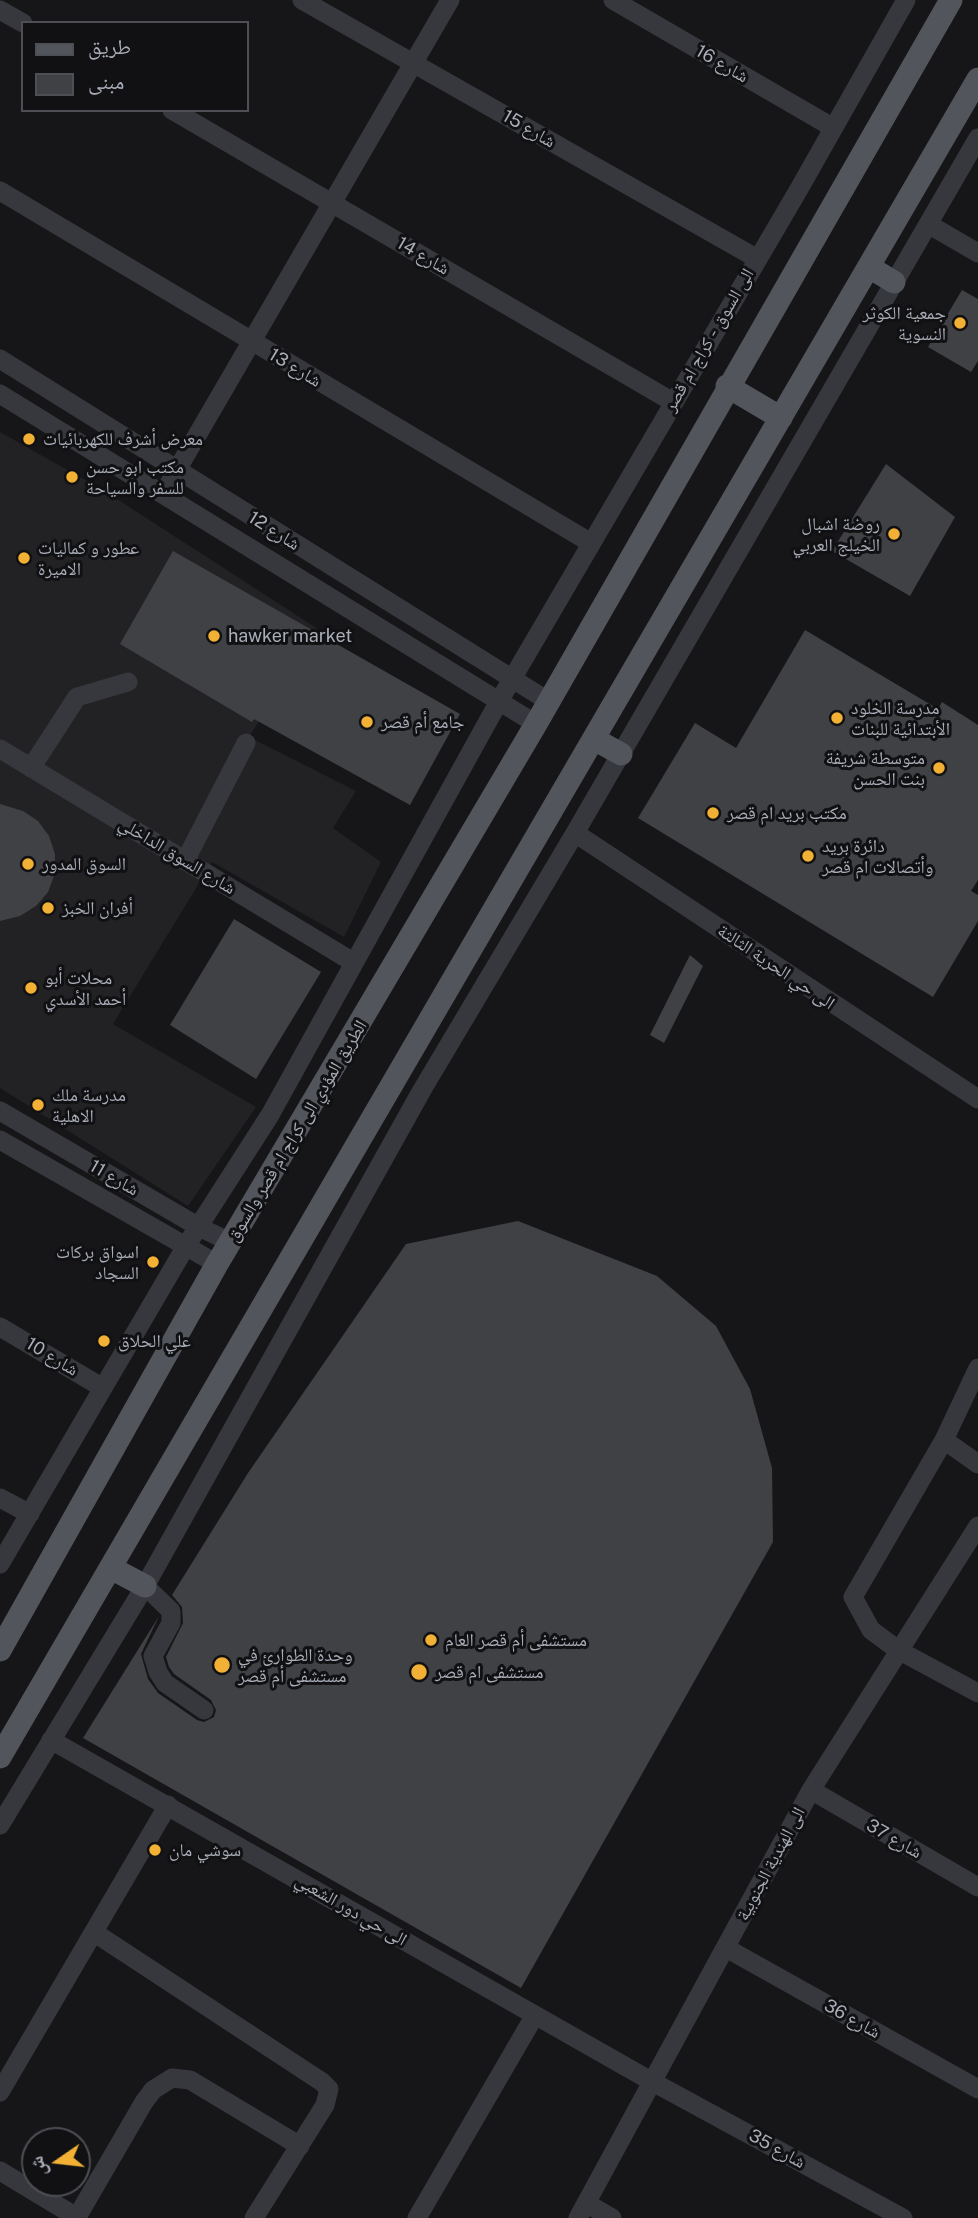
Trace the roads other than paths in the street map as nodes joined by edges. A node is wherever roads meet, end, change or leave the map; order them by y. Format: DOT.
graph roads {
  1 [pos="302,0"];
  2 [pos="450,0"];
  3 [pos="612,0"];
  4 [pos="906,0"];
  5 [pos="951,0"];
  6 [pos="0,10"];
  7 [pos="21,22"];
  8 [pos="414,63"];
  9 [pos="978,79"];
  10 [pos="175,112"];
  11 [pos="832,127"];
  12 [pos="978,138"];
  13 [pos="0,191"];
  14 [pos="331,203"];
  15 [pos="928,224"];
  16 [pos="978,253"];
  17 [pos="756,258"];
  18 [pos="869,267"];
  19 [pos="894,282"];
  20 [pos="253,344"];
  21 [pos="0,359"];
  22 [pos="727,386"];
  23 [pos="0,394"];
  24 [pos="673,402"];
  25 [pos="781,418"];
  26 [pos="178,471"];
  27 [pos="163,494"];
  28 [pos="591,543"];
  29 [pos="512,679"];
  30 [pos="128,682"];
  31 [pos="548,701"];
  32 [pos="498,703"];
  33 [pos="536,724"];
  34 [pos="594,740"];
  35 [pos="246,743"];
  36 [pos="0,749"];
  37 [pos="621,754"];
  38 [pos="31,768"];
  39 [pos="575,832"];
  40 [pos="185,861"];
  41 [pos="353,962"];
  42 [pos="978,1099"];
  43 [pos="0,1111"];
  44 [pos="0,1140"];
  45 [pos="199,1227"];
  46 [pos="230,1242"];
  47 [pos="186,1246"];
  48 [pos="217,1264"];
  49 [pos="0,1327"];
  50 [pos="976,1375"];
  51 [pos="103,1388"];
  52 [pos="944,1440"];
  53 [pos="978,1464"];
  54 [pos="0,1498"];
  55 [pos="30,1514"];
  56 [pos="978,1526"];
  57 [pos="0,1563"];
  58 [pos="111,1568"];
  59 [pos="145,1586"];
  60 [pos="0,1650"];
  61 [pos="898,1650"];
  62 [pos="978,1693"];
  63 [pos="204,1710"];
  64 [pos="51,1740"];
  65 [pos="0,1757"];
  66 [pos="810,1790"];
  67 [pos="168,1805"];
  68 [pos="0,1825"];
  69 [pos="978,1887"];
  70 [pos="94,1933"];
  71 [pos="726,1948"];
  72 [pos="535,2015"];
  73 [pos="651,2081"];
  74 [pos="978,2089"];
  75 [pos="0,2092"];
  76 [pos="300,2146"];
  77 [pos="0,2171"];
  78 [pos="582,2210"];
  79 [pos="77,2218"];
  80 [pos="254,2218"];
  81 [pos="417,2218"];
  82 [pos="612,2218"];
  83 [pos="903,2218"];
  1 -- 8 [label="street, شارع 15"];
  2 -- 8 [label="street"];
  3 -- 11 [label="street, شارع 16"];
  4 -- 11 [label="street, الى السوق - كراج ام قصر"];
  5 -- 22 [label="main road, الطريق المؤدي الى كراج ام قصر والسوق"];
  6 -- 7 [label="street"];
  8 -- 14 [label="street"];
  8 -- 17 [label="street, شارع 15"];
  9 -- 18 [label="main road"];
  10 -- 14 [label="street, شارع 14"];
  11 -- 17 [label="street, الى السوق - كراج ام قصر"];
  12 -- 15 [label="street"];
  13 -- 20 [label="street, شارع 13"];
  14 -- 20 [label="street"];
  14 -- 24 [label="street, شارع 14"];
  15 -- 16 [label="street"];
  15 -- 19 [label="street"];
  17 -- 24 [label="street, الى السوق - كراج ام قصر"];
  18 -- 19 [label="main road"];
  18 -- 25 [label="main road"];
  19 -- 37 [label="street"];
  20 -- 26 [label="street"];
  20 -- 28 [label="street, شارع 13"];
  21 -- 26 [label="street, شارع 12"];
  22 -- 25 [label="main road"];
  22 -- 31 [label="main road, الطريق المؤدي الى كراج ام قصر والسوق"];
  23 -- 27 [label="street, شارع 12"];
  24 -- 28 [label="street, الى السوق - كراج ام قصر"];
  25 -- 34 [label="main road"];
  26 -- 27 [label="street"];
  26 -- 29 [label="street, شارع 12"];
  27 -- 32 [label="street, شارع 12"];
  28 -- 29 [label="street, الى السوق - كراج ام قصر"];
  29 -- 31 [label="street, شارع 12"];
  29 -- 32 [label="street, الى السوق - كراج ام قصر"];
  30 -- 38 [label="street"];
  31 -- 33 [label="main road, الطريق المؤدي الى كراج ام قصر والسوق"];
  32 -- 33 [label="street, شارع 12"];
  32 -- 41 [label="street, الى السوق - كراج ام قصر"];
  33 -- 46 [label="main road, الطريق المؤدي الى كراج ام قصر والسوق"];
  34 -- 37 [label="main road"];
  34 -- 58 [label="main road"];
  35 -- 40 [label="street"];
  36 -- 38 [label="street, شارع السوق الداخلي"];
  37 -- 39 [label="street"];
  38 -- 40 [label="street, شارع السوق الداخلي"];
  39 -- 42 [label="street, الى حي الحرية الثالثة"];
  39 -- 59 [label="street"];
  40 -- 41 [label="street, شارع السوق الداخلي"];
  41 -- 45 [label="street, الى السوق - كراج ام قصر"];
  43 -- 45 [label="street, شارع 11"];
  44 -- 47 [label="street, شارع 11"];
  45 -- 46 [label="street, شارع 11"];
  45 -- 47 [label="street, الى السوق - كراج ام قصر"];
  46 -- 48 [label="main road, الطريق المؤدي الى كراج ام قصر والسوق"];
  47 -- 48 [label="street, شارع 11"];
  47 -- 51 [label="street, الى السوق - كراج ام قصر"];
  48 -- 60 [label="main road, الطريق المؤدي الى كراج ام قصر والسوق"];
  49 -- 51 [label="street, شارع 10"];
  50 -- 52 [label="street"];
  51 -- 55 [label="street, الى السوق - كراج ام قصر"];
  52 -- 53 [label="street"];
  52 -- 61 [label="street"];
  54 -- 55 [label="street"];
  55 -- 57 [label="street, الى السوق - كراج ام قصر"];
  56 -- 61 [label="street, الى الهندية الجنوبية"];
  58 -- 59 [label="main road"];
  58 -- 65 [label="main road"];
  59 -- 63 [label="street"];
  59 -- 64 [label="street"];
  61 -- 62 [label="street"];
  61 -- 66 [label="street, الى الهندية الجنوبية"];
  64 -- 67 [label="street, الى حي دور الشعبي"];
  64 -- 68 [label="street"];
  66 -- 69 [label="street, شارع 37"];
  66 -- 71 [label="street, الى الهندية الجنوبية"];
  67 -- 70 [label="street"];
  67 -- 72 [label="street, الى حي دور الشعبي"];
  70 -- 75 [label="street"];
  70 -- 76 [label="street"];
  71 -- 73 [label="street, الى الهندية الجنوبية"];
  71 -- 74 [label="street, شارع 36"];
  72 -- 73 [label="street, الى حي دور الشعبي"];
  72 -- 81 [label="street"];
  73 -- 78 [label="street, الى الهندية الجنوبية"];
  73 -- 83 [label="street, شارع 35"];
  76 -- 79 [label="street"];
  76 -- 80 [label="street"];
  77 -- 79 [label="street"];
  78 -- 82 [label="street"];
}
